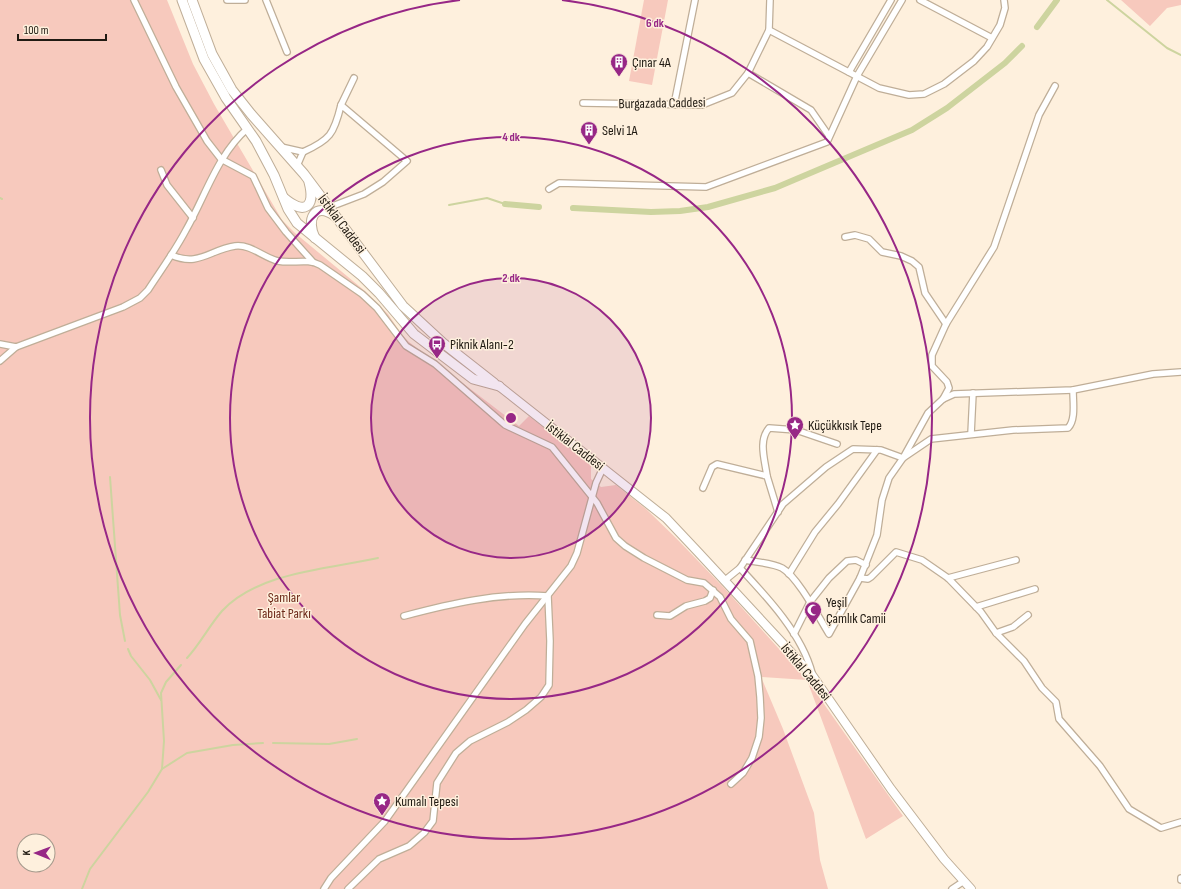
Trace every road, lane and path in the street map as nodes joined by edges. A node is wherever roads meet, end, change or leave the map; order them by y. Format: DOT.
graph roads {
  1 [pos="134,0"];
  2 [pos="182,0"];
  3 [pos="192,0"];
  4 [pos="227,0"];
  5 [pos="245,0"];
  6 [pos="266,0"];
  7 [pos="694,0"];
  8 [pos="770,0"];
  9 [pos="891,0"];
  10 [pos="902,0"];
  11 [pos="920,0"];
  12 [pos="1004,0"];
  13 [pos="769,30"];
  14 [pos="992,38"];
  15 [pos="287,52"];
  16 [pos="850,72"];
  17 [pos="748,73"];
  18 [pos="857,76"];
  19 [pos="354,78"];
  20 [pos="1055,86"];
  21 [pos="583,103"];
  22 [pos="341,105"];
  23 [pos="674,105"];
  24 [pos="248,128"];
  25 [pos="830,136"];
  26 [pos="280,147"];
  27 [pos="303,152"];
  28 [pos="221,159"];
  29 [pos="297,166"];
  30 [pos="161,170"];
  31 [pos="309,181"];
  32 [pos="549,189"];
  33 [pos="284,198"];
  34 [pos="330,207"];
  35 [pos="193,218"];
  36 [pos="339,220"];
  37 [pos="845,237"];
  38 [pos="315,239"];
  39 [pos="171,254"];
  40 [pos="313,262"];
  41 [pos="946,324"];
  42 [pos="0,344"];
  43 [pos="16,347"];
  44 [pos="0,361"];
  45 [pos="1181,372"];
  46 [pos="499,386"];
  47 [pos="1073,390"];
  48 [pos="973,393"];
  49 [pos="943,399"];
  50 [pos="971,434"];
  51 [pos="837,444"];
  52 [pos="877,450"];
  53 [pos="903,458"];
  54 [pos="603,468"];
  55 [pos="767,476"];
  56 [pos="703,488"];
  57 [pos="592,498"];
  58 [pos="778,512"];
  59 [pos="745,560"];
  60 [pos="1016,560"];
  61 [pos="866,565"];
  62 [pos="740,568"];
  63 [pos="789,574"];
  64 [pos="860,578"];
  65 [pos="948,578"];
  66 [pos="724,581"];
  67 [pos="1035,589"];
  68 [pos="713,590"];
  69 [pos="548,596"];
  70 [pos="810,602"];
  71 [pos="976,607"];
  72 [pos="1028,615"];
  73 [pos="404,616"];
  74 [pos="656,616"];
  75 [pos="996,633"];
  76 [pos="794,634"];
  77 [pos="812,675"];
  78 [pos="731,784"];
  79 [pos="1181,822"];
  80 [pos="964,881"];
  81 [pos="324,889"];
  82 [pos="348,889"];
  83 [pos="952,889"];
  84 [pos="971,889"];
  1 -- 28 [label="street"];
  2 -- 24 [label="main road, İstiklal Caddesi"];
  3 -- 26 [label="main road, İstiklal Caddesi"];
  4 -- 5 [label="street"];
  6 -- 15 [label="street"];
  7 -- 23 [label="street"];
  8 -- 13 [label="street, Burgazada Caddesi"];
  9 -- 16 [label="street"];
  10 -- 18 [label="street"];
  11 -- 14 [label="street"];
  12 -- 14 [label="street"];
  13 -- 16 [label="street"];
  13 -- 17 [label="street, Burgazada Caddesi"];
  14 -- 18 [label="street"];
  16 -- 18 [label="street"];
  17 -- 23 [label="street, Burgazada Caddesi"];
  17 -- 25 [label="street"];
  18 -- 25 [label="street"];
  19 -- 22 [label="street"];
  20 -- 41 [label="street"];
  21 -- 23 [label="street, Burgazada Caddesi"];
  22 -- 27 [label="street"];
  22 -- 34 [label="street"];
  24 -- 28 [label="street"];
  24 -- 33 [label="main road, İstiklal Caddesi"];
  25 -- 32 [label="street"];
  26 -- 27 [label="street"];
  26 -- 29 [label="main road, İstiklal Caddesi"];
  27 -- 29 [label="street"];
  28 -- 35 [label="street"];
  28 -- 40 [label="street"];
  29 -- 31 [label="main road, İstiklal Caddesi"];
  30 -- 35 [label="street"];
  31 -- 33 [label="main road"];
  31 -- 34 [label="main road, İstiklal Caddesi"];
  33 -- 38 [label="main road, İstiklal Caddesi"];
  34 -- 36 [label="main road, İstiklal Caddesi"];
  35 -- 39 [label="street"];
  36 -- 38 [label="main road"];
  36 -- 46 [label="main road, İstiklal Caddesi"];
  37 -- 41 [label="street"];
  38 -- 46 [label="main road, İstiklal Caddesi"];
  39 -- 40 [label="street"];
  39 -- 43 [label="street"];
  40 -- 57 [label="street"];
  41 -- 49 [label="street"];
  42 -- 43 [label="street"];
  43 -- 44 [label="street"];
  45 -- 47 [label="street"];
  46 -- 54 [label="main road, İstiklal Caddesi"];
  47 -- 48 [label="street"];
  47 -- 50 [label="street"];
  48 -- 49 [label="street"];
  48 -- 50 [label="street"];
  49 -- 53 [label="street"];
  50 -- 53 [label="street"];
  51 -- 55 [label="street"];
  52 -- 53 [label="street"];
  52 -- 58 [label="street"];
  52 -- 63 [label="street"];
  53 -- 61 [label="street"];
  54 -- 57 [label="street"];
  54 -- 66 [label="main road, İstiklal Caddesi"];
  55 -- 56 [label="street"];
  55 -- 58 [label="street"];
  57 -- 68 [label="street"];
  57 -- 69 [label="street"];
  58 -- 59 [label="street"];
  59 -- 62 [label="street"];
  59 -- 63 [label="street"];
  60 -- 65 [label="street"];
  61 -- 64 [label="street"];
  61 -- 70 [label="street"];
  62 -- 66 [label="street"];
  62 -- 76 [label="street"];
  63 -- 70 [label="street"];
  64 -- 65 [label="street"];
  64 -- 70 [label="street"];
  65 -- 71 [label="street"];
  66 -- 77 [label="main road, İstiklal Caddesi"];
  67 -- 71 [label="street"];
  68 -- 74 [label="street"];
  68 -- 78 [label="street"];
  69 -- 73 [label="street"];
  69 -- 81 [label="street"];
  69 -- 82 [label="street"];
  70 -- 76 [label="street"];
  71 -- 75 [label="street"];
  72 -- 75 [label="street"];
  75 -- 79 [label="street"];
  76 -- 77 [label="street"];
  77 -- 80 [label="main road, İstiklal Caddesi"];
  80 -- 83 [label="street"];
  80 -- 84 [label="main road, İstiklal Caddesi"];
}
